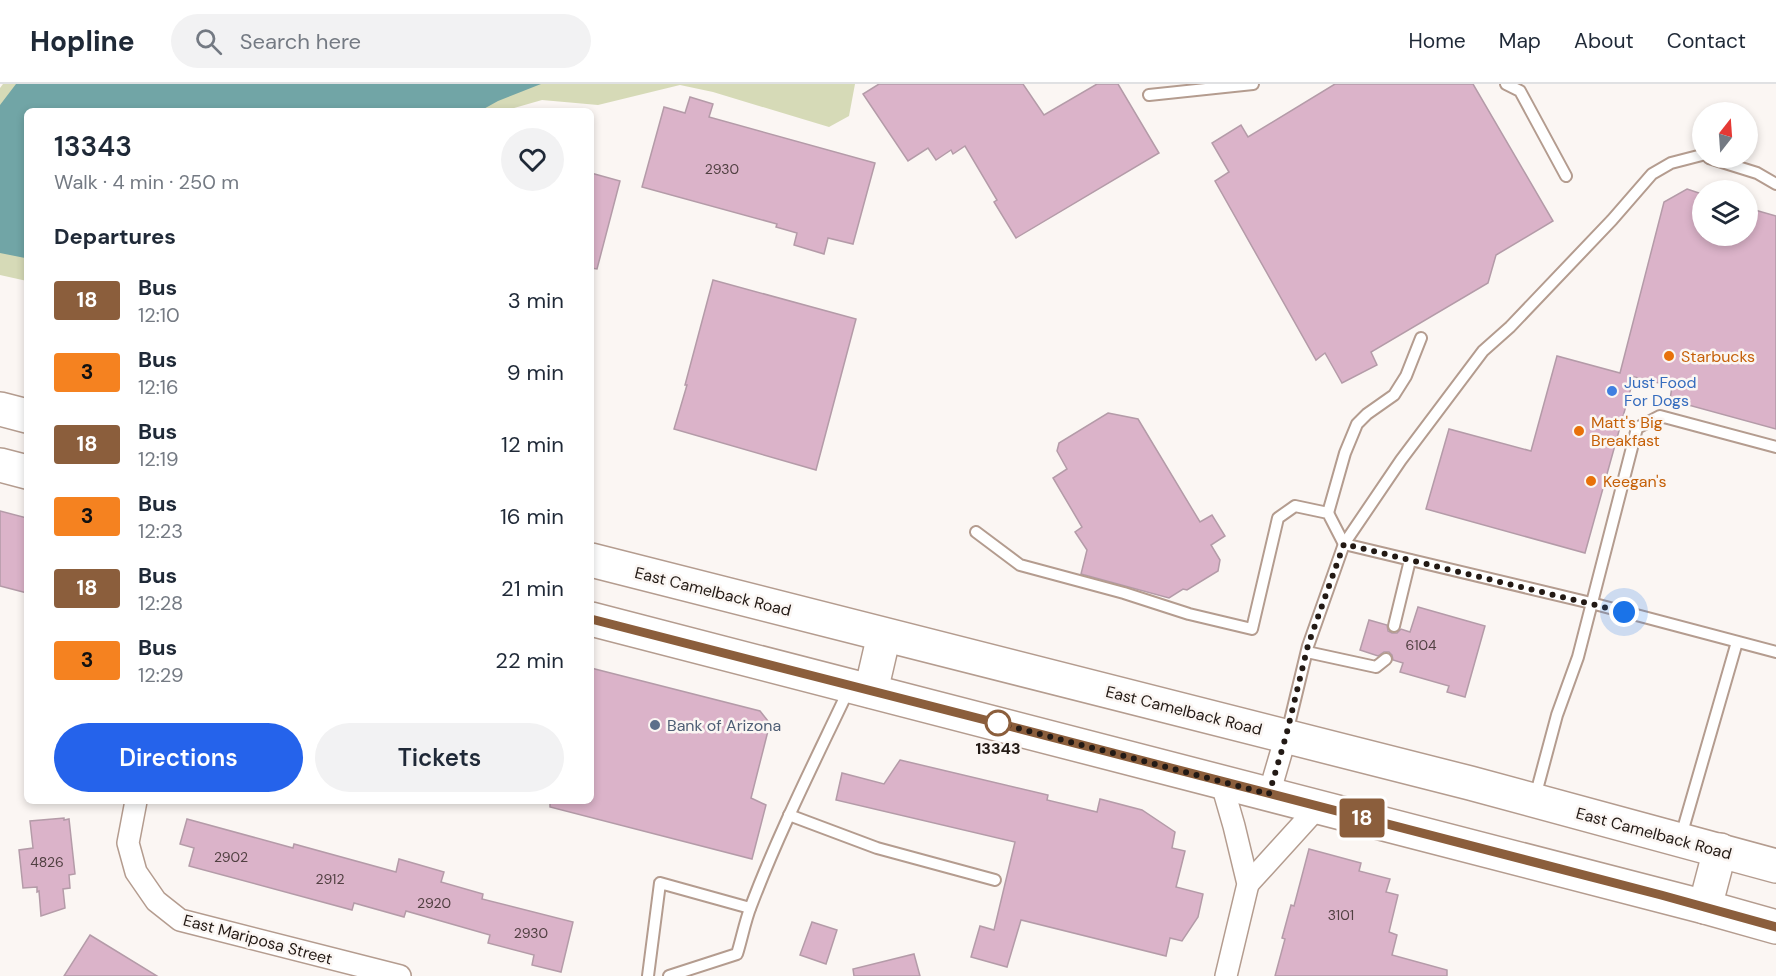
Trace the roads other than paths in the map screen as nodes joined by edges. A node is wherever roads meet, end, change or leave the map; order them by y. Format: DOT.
graph roads {
  1 [pos="1253,84"];
  2 [pos="1506,84"];
  3 [pos="1149,95"];
  4 [pos="1692,158"];
  5 [pos="1741,168"];
  6 [pos="1566,176"];
  7 [pos="1776,184"];
  8 [pos="1421,339"];
  9 [pos="0,409"];
  10 [pos="24,415"];
  11 [pos="1776,447"];
  12 [pos="0,465"];
  13 [pos="24,471"];
  14 [pos="1328,513"];
  15 [pos="976,532"];
  16 [pos="1344,544"];
  17 [pos="1410,560"];
  18 [pos="594,561"];
  19 [pos="1591,603"];
  20 [pos="594,620"];
  21 [pos="1394,626"];
  22 [pos="884,635"];
  23 [pos="1737,642"];
  24 [pos="1307,652"];
  25 [pos="1776,652"];
  26 [pos="1386,659"];
  27 [pos="861,689"];
  28 [pos="1286,736"];
  29 [pos="1221,782"];
  30 [pos="1269,794"];
  31 [pos="1534,800"];
  32 [pos="135,804"];
  33 [pos="1318,807"];
  34 [pos="789,815"];
  35 [pos="1680,840"];
  36 [pos="1720,850"];
  37 [pos="1776,866"];
  38 [pos="995,880"];
  39 [pos="1248,884"];
  40 [pos="1705,907"];
  41 [pos="750,908"];
  42 [pos="1776,927"];
  43 [pos="400,976"];
  44 [pos="648,976"];
  45 [pos="669,976"];
  46 [pos="1226,976"];
  1 -- 3 [label="lane"];
  2 -- 6 [label="lane"];
  4 -- 16 [label="lane"];
  5 -- 7 [label="lane"];
  8 -- 14 [label="lane"];
  9 -- 10 [label="main road"];
  11 -- 19 [label="lane"];
  12 -- 13 [label="main road"];
  14 -- 15 [label="lane"];
  14 -- 16 [label="lane"];
  16 -- 17 [label="lane"];
  16 -- 24 [label="lane"];
  17 -- 19 [label="lane"];
  17 -- 21 [label="lane"];
  18 -- 22 [label="main road, East Camelback Road"];
  19 -- 23 [label="lane"];
  19 -- 31 [label="lane"];
  20 -- 27 [label="main road"];
  22 -- 27 [label="main road"];
  22 -- 28 [label="main road, East Camelback Road"];
  23 -- 25 [label="lane"];
  23 -- 35 [label="lane"];
  24 -- 26 [label="lane"];
  24 -- 28 [label="lane"];
  27 -- 29 [label="main road"];
  27 -- 34 [label="lane"];
  28 -- 30 [label="street"];
  28 -- 31 [label="main road, East Camelback Road"];
  29 -- 30 [label="main road"];
  29 -- 39 [label="street"];
  30 -- 33 [label="main road"];
  31 -- 35 [label="main road, East Camelback Road"];
  32 -- 43 [label="street, East Mariposa Street"];
  33 -- 39 [label="street"];
  33 -- 40 [label="main road"];
  34 -- 38 [label="lane"];
  34 -- 41 [label="lane"];
  35 -- 36 [label="main road, East Camelback Road"];
  36 -- 37 [label="main road, East Camelback Road"];
  36 -- 40 [label="main road"];
  39 -- 46 [label="street"];
  40 -- 42 [label="main road"];
  41 -- 44 [label="lane"];
  41 -- 45 [label="lane"];
}
